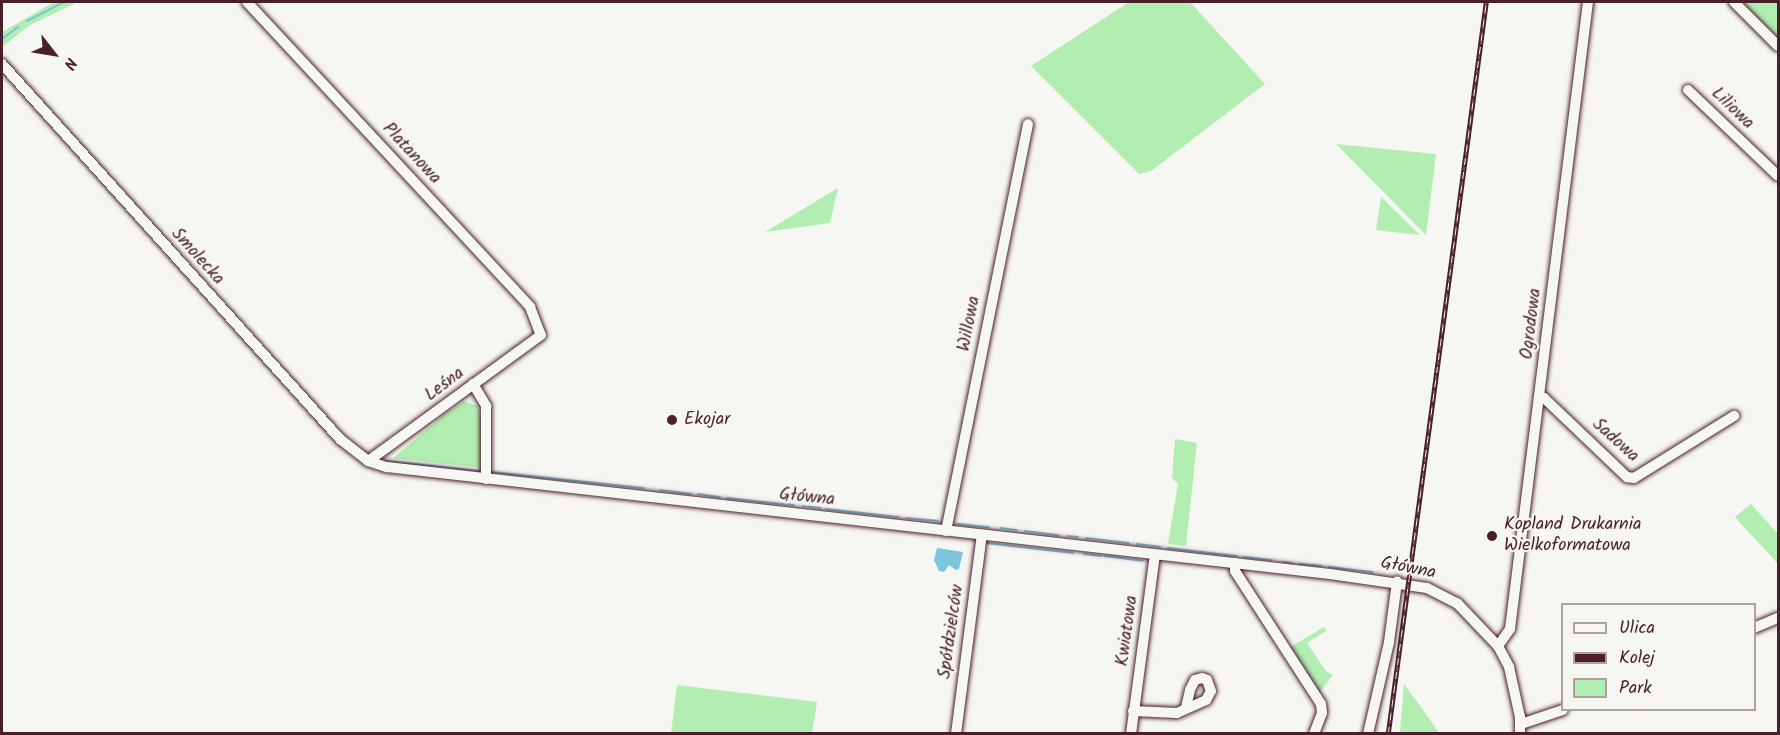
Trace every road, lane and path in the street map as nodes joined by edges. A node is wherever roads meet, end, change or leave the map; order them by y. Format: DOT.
graph roads {
  1 [pos="247,2"];
  2 [pos="1588,2"];
  3 [pos="1734,2"];
  4 [pos="1779,46"];
  5 [pos="2,64"];
  6 [pos="1688,90"];
  7 [pos="1028,124"];
  8 [pos="1779,176"];
  9 [pos="541,334"];
  10 [pos="473,384"];
  11 [pos="1539,397"];
  12 [pos="1734,416"];
  13 [pos="371,463"];
  14 [pos="486,479"];
  15 [pos="946,531"];
  16 [pos="982,535"];
  17 [pos="1155,555"];
  18 [pos="1235,563"];
  19 [pos="1396,582"];
  20 [pos="1779,618"];
  21 [pos="1756,628"];
  22 [pos="1498,646"];
  23 [pos="1186,708"];
  24 [pos="1133,711"];
  25 [pos="1561,711"];
  26 [pos="1520,729"];
  27 [pos="956,734"];
  28 [pos="1131,734"];
  29 [pos="1314,734"];
  30 [pos="1368,734"];
  1 -- 9 [label="street, Platanowa"];
  2 -- 11 [label="street, Ogrodowa"];
  3 -- 4 [label="street"];
  5 -- 13 [label="street, Smolecka"];
  6 -- 8 [label="street, Liliowa"];
  7 -- 15 [label="street, Willowa"];
  9 -- 10 [label="street, Leśna"];
  10 -- 13 [label="street, Leśna"];
  10 -- 14 [label="street"];
  11 -- 12 [label="street, Sadowa"];
  11 -- 22 [label="street, Ogrodowa"];
  13 -- 14 [label="street, Główna"];
  14 -- 15 [label="street, Główna"];
  15 -- 16 [label="street, Główna"];
  16 -- 17 [label="street, Główna"];
  16 -- 27 [label="street, Spółdzielców"];
  17 -- 18 [label="street, Główna"];
  17 -- 24 [label="street, Kwiatowa"];
  18 -- 19 [label="street, Główna"];
  18 -- 29 [label="street"];
  19 -- 22 [label="street, Główna"];
  19 -- 30 [label="street"];
  20 -- 21 [label="street"];
  22 -- 26 [label="street, Główna"];
  23 -- 24 [label="street"];
  24 -- 28 [label="street, Kwiatowa"];
  25 -- 26 [label="street"];
}
